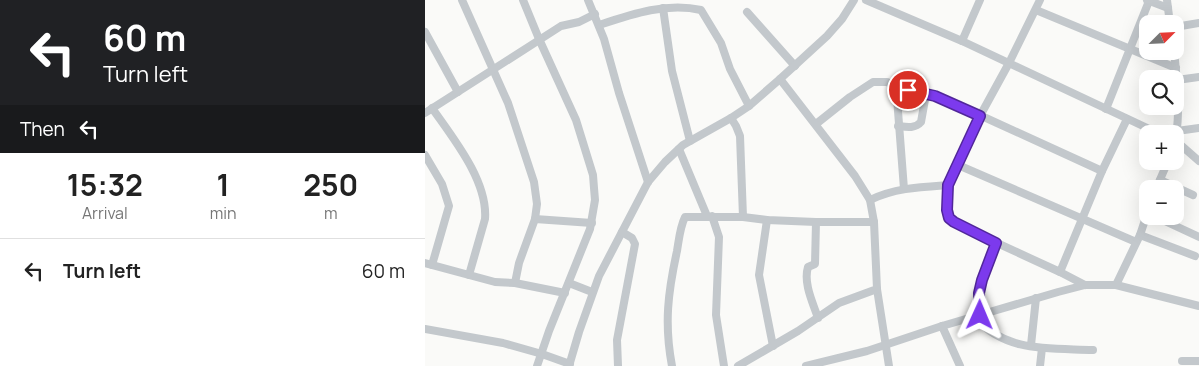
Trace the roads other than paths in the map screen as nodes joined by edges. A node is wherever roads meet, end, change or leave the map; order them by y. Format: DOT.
graph roads {
  1 [pos="462,0"];
  2 [pos="523,0"];
  3 [pos="589,0"];
  4 [pos="854,0"];
  5 [pos="866,0"];
  6 [pos="980,0"];
  7 [pos="1040,0"];
  8 [pos="1148,0"];
  9 [pos="1167,4"];
  10 [pos="663,8"];
  11 [pos="1036,10"];
  12 [pos="747,12"];
  13 [pos="595,14"];
  14 [pos="1199,23"];
  15 [pos="599,25"];
  16 [pos="1184,26"];
  17 [pos="425,32"];
  18 [pos="539,40"];
  19 [pos="962,41"];
  20 [pos="1130,49"];
  21 [pos="1175,60"];
  22 [pos="1009,63"];
  23 [pos="795,66"];
  24 [pos="1176,68"];
  25 [pos="493,69"];
  26 [pos="1199,77"];
  27 [pos="781,79"];
  28 [pos="1184,79"];
  29 [pos="896,85"];
  30 [pos="458,92"];
  31 [pos="926,94"];
  32 [pos="749,106"];
  33 [pos="432,108"];
  34 [pos="1106,109"];
  35 [pos="425,113"];
  36 [pos="980,116"];
  37 [pos="731,118"];
  38 [pos="1127,119"];
  39 [pos="816,124"];
  40 [pos="1140,125"];
  41 [pos="898,126"];
  42 [pos="1199,128"];
  43 [pos="1184,130"];
  44 [pos="690,140"];
  45 [pos="1184,148"];
  46 [pos="679,149"];
  47 [pos="425,155"];
  48 [pos="1199,162"];
  49 [pos="958,165"];
  50 [pos="1164,170"];
  51 [pos="1102,171"];
  52 [pos="1160,180"];
  53 [pos="648,182"];
  54 [pos="948,185"];
  55 [pos="904,189"];
  56 [pos="1184,191"];
  57 [pos="1193,195"];
  58 [pos="869,200"];
  59 [pos="710,216"];
  60 [pos="743,217"];
  61 [pos="1083,218"];
  62 [pos="535,219"];
  63 [pos="767,220"];
  64 [pos="816,222"];
  65 [pos="874,222"];
  66 [pos="592,223"];
  67 [pos="1143,225"];
  68 [pos="1173,225"];
  69 [pos="622,232"];
  70 [pos="1199,237"];
  71 [pos="1138,238"];
  72 [pos="996,243"];
  73 [pos="1195,256"];
  74 [pos="429,264"];
  75 [pos="1060,272"];
  76 [pos="469,276"];
  77 [pos="569,283"];
  78 [pos="515,284"];
  79 [pos="1085,285"];
  80 [pos="1116,285"];
  81 [pos="877,289"];
  82 [pos="592,292"];
  83 [pos="565,293"];
  84 [pos="1036,298"];
  85 [pos="1199,306"];
  86 [pos="977,316"];
  87 [pos="818,318"];
  88 [pos="942,326"];
  89 [pos="425,329"];
  90 [pos="887,345"];
  91 [pos="773,346"];
  92 [pos="1031,346"];
  93 [pos="1041,348"];
  94 [pos="1093,350"];
  95 [pos="542,354"];
  96 [pos="846,357"];
  97 [pos="1182,361"];
  98 [pos="1199,361"];
  99 [pos="569,365"];
  100 [pos="537,366"];
  101 [pos="618,366"];
  102 [pos="672,366"];
  103 [pos="724,366"];
  104 [pos="738,366"];
  105 [pos="806,366"];
  106 [pos="845,366"];
  107 [pos="889,366"];
  108 [pos="960,366"];
  109 [pos="1040,366"];
  1 -- 25 [label="street"];
  2 -- 18 [label="street"];
  3 -- 13 [label="street"];
  4 -- 23 [label="street"];
  5 -- 19 [label="street"];
  6 -- 19 [label="street"];
  7 -- 11 [label="street"];
  8 -- 9 [label="street"];
  8 -- 20 [label="street"];
  10 -- 15 [label="street"];
  10 -- 32 [label="street"];
  10 -- 44 [label="street"];
  11 -- 20 [label="street"];
  11 -- 22 [label="street"];
  12 -- 23 [label="street"];
  13 -- 15 [label="street"];
  13 -- 18 [label="street"];
  14 -- 16 [label="street"];
  15 -- 53 [label="street"];
  17 -- 30 [label="street"];
  18 -- 25 [label="street"];
  18 -- 66 [label="street"];
  19 -- 22 [label="street"];
  20 -- 24 [label="street"];
  20 -- 34 [label="street"];
  21 -- 24 [label="street"];
  22 -- 34 [label="street"];
  22 -- 36 [label="street"];
  23 -- 27 [label="street"];
  25 -- 30 [label="street"];
  25 -- 62 [label="street"];
  26 -- 28 [label="street"];
  27 -- 32 [label="street"];
  27 -- 39 [label="street"];
  29 -- 31 [label="street"];
  29 -- 39 [label="street"];
  29 -- 41 [label="street"];
  30 -- 33 [label="street"];
  31 -- 36 [label="street"];
  31 -- 41 [label="street"];
  32 -- 37 [label="street"];
  33 -- 35 [label="street"];
  33 -- 76 [label="street"];
  34 -- 38 [label="street"];
  36 -- 49 [label="street"];
  36 -- 51 [label="street"];
  37 -- 44 [label="street"];
  37 -- 60 [label="street"];
  38 -- 40 [label="street"];
  38 -- 51 [label="street"];
  39 -- 58 [label="street"];
  41 -- 55 [label="street"];
  42 -- 43 [label="street"];
  44 -- 46 [label="street"];
  45 -- 48 [label="street"];
  46 -- 53 [label="street"];
  46 -- 59 [label="street"];
  47 -- 74 [label="street"];
  49 -- 54 [label="street"];
  49 -- 61 [label="street"];
  50 -- 52 [label="street"];
  51 -- 61 [label="street"];
  53 -- 69 [label="street"];
  54 -- 55 [label="street"];
  54 -- 72 [label="street"];
  55 -- 58 [label="street"];
  56 -- 57 [label="street"];
  58 -- 65 [label="street"];
  59 -- 60 [label="street"];
  59 -- 102 [label="street"];
  59 -- 103 [label="street"];
  60 -- 63 [label="street"];
  61 -- 71 [label="street"];
  61 -- 75 [label="street"];
  62 -- 66 [label="street"];
  62 -- 78 [label="street"];
  63 -- 64 [label="street"];
  63 -- 91 [label="street"];
  64 -- 65 [label="street"];
  64 -- 87 [label="street"];
  65 -- 81 [label="street"];
  66 -- 77 [label="street"];
  67 -- 71 [label="street"];
  68 -- 70 [label="street"];
  69 -- 82 [label="street"];
  69 -- 101 [label="street"];
  71 -- 73 [label="street"];
  71 -- 80 [label="street"];
  72 -- 75 [label="street"];
  72 -- 86 [label="street"];
  74 -- 76 [label="street"];
  75 -- 79 [label="street"];
  76 -- 78 [label="street"];
  77 -- 82 [label="street"];
  77 -- 83 [label="street"];
  78 -- 83 [label="street"];
  79 -- 80 [label="street"];
  79 -- 84 [label="street"];
  80 -- 85 [label="street"];
  81 -- 87 [label="street"];
  81 -- 90 [label="street"];
  82 -- 99 [label="street"];
  83 -- 95 [label="street"];
  84 -- 86 [label="street"];
  84 -- 92 [label="street"];
  86 -- 88 [label="street"];
  86 -- 92 [label="street"];
  87 -- 91 [label="street"];
  88 -- 90 [label="street"];
  88 -- 108 [label="street"];
  89 -- 95 [label="street"];
  90 -- 96 [label="street"];
  90 -- 107 [label="street"];
  91 -- 104 [label="street"];
  92 -- 93 [label="street"];
  93 -- 94 [label="street"];
  93 -- 109 [label="street"];
  95 -- 99 [label="street"];
  95 -- 100 [label="street"];
  96 -- 105 [label="street"];
  96 -- 106 [label="street"];
  97 -- 98 [label="street"];
}
